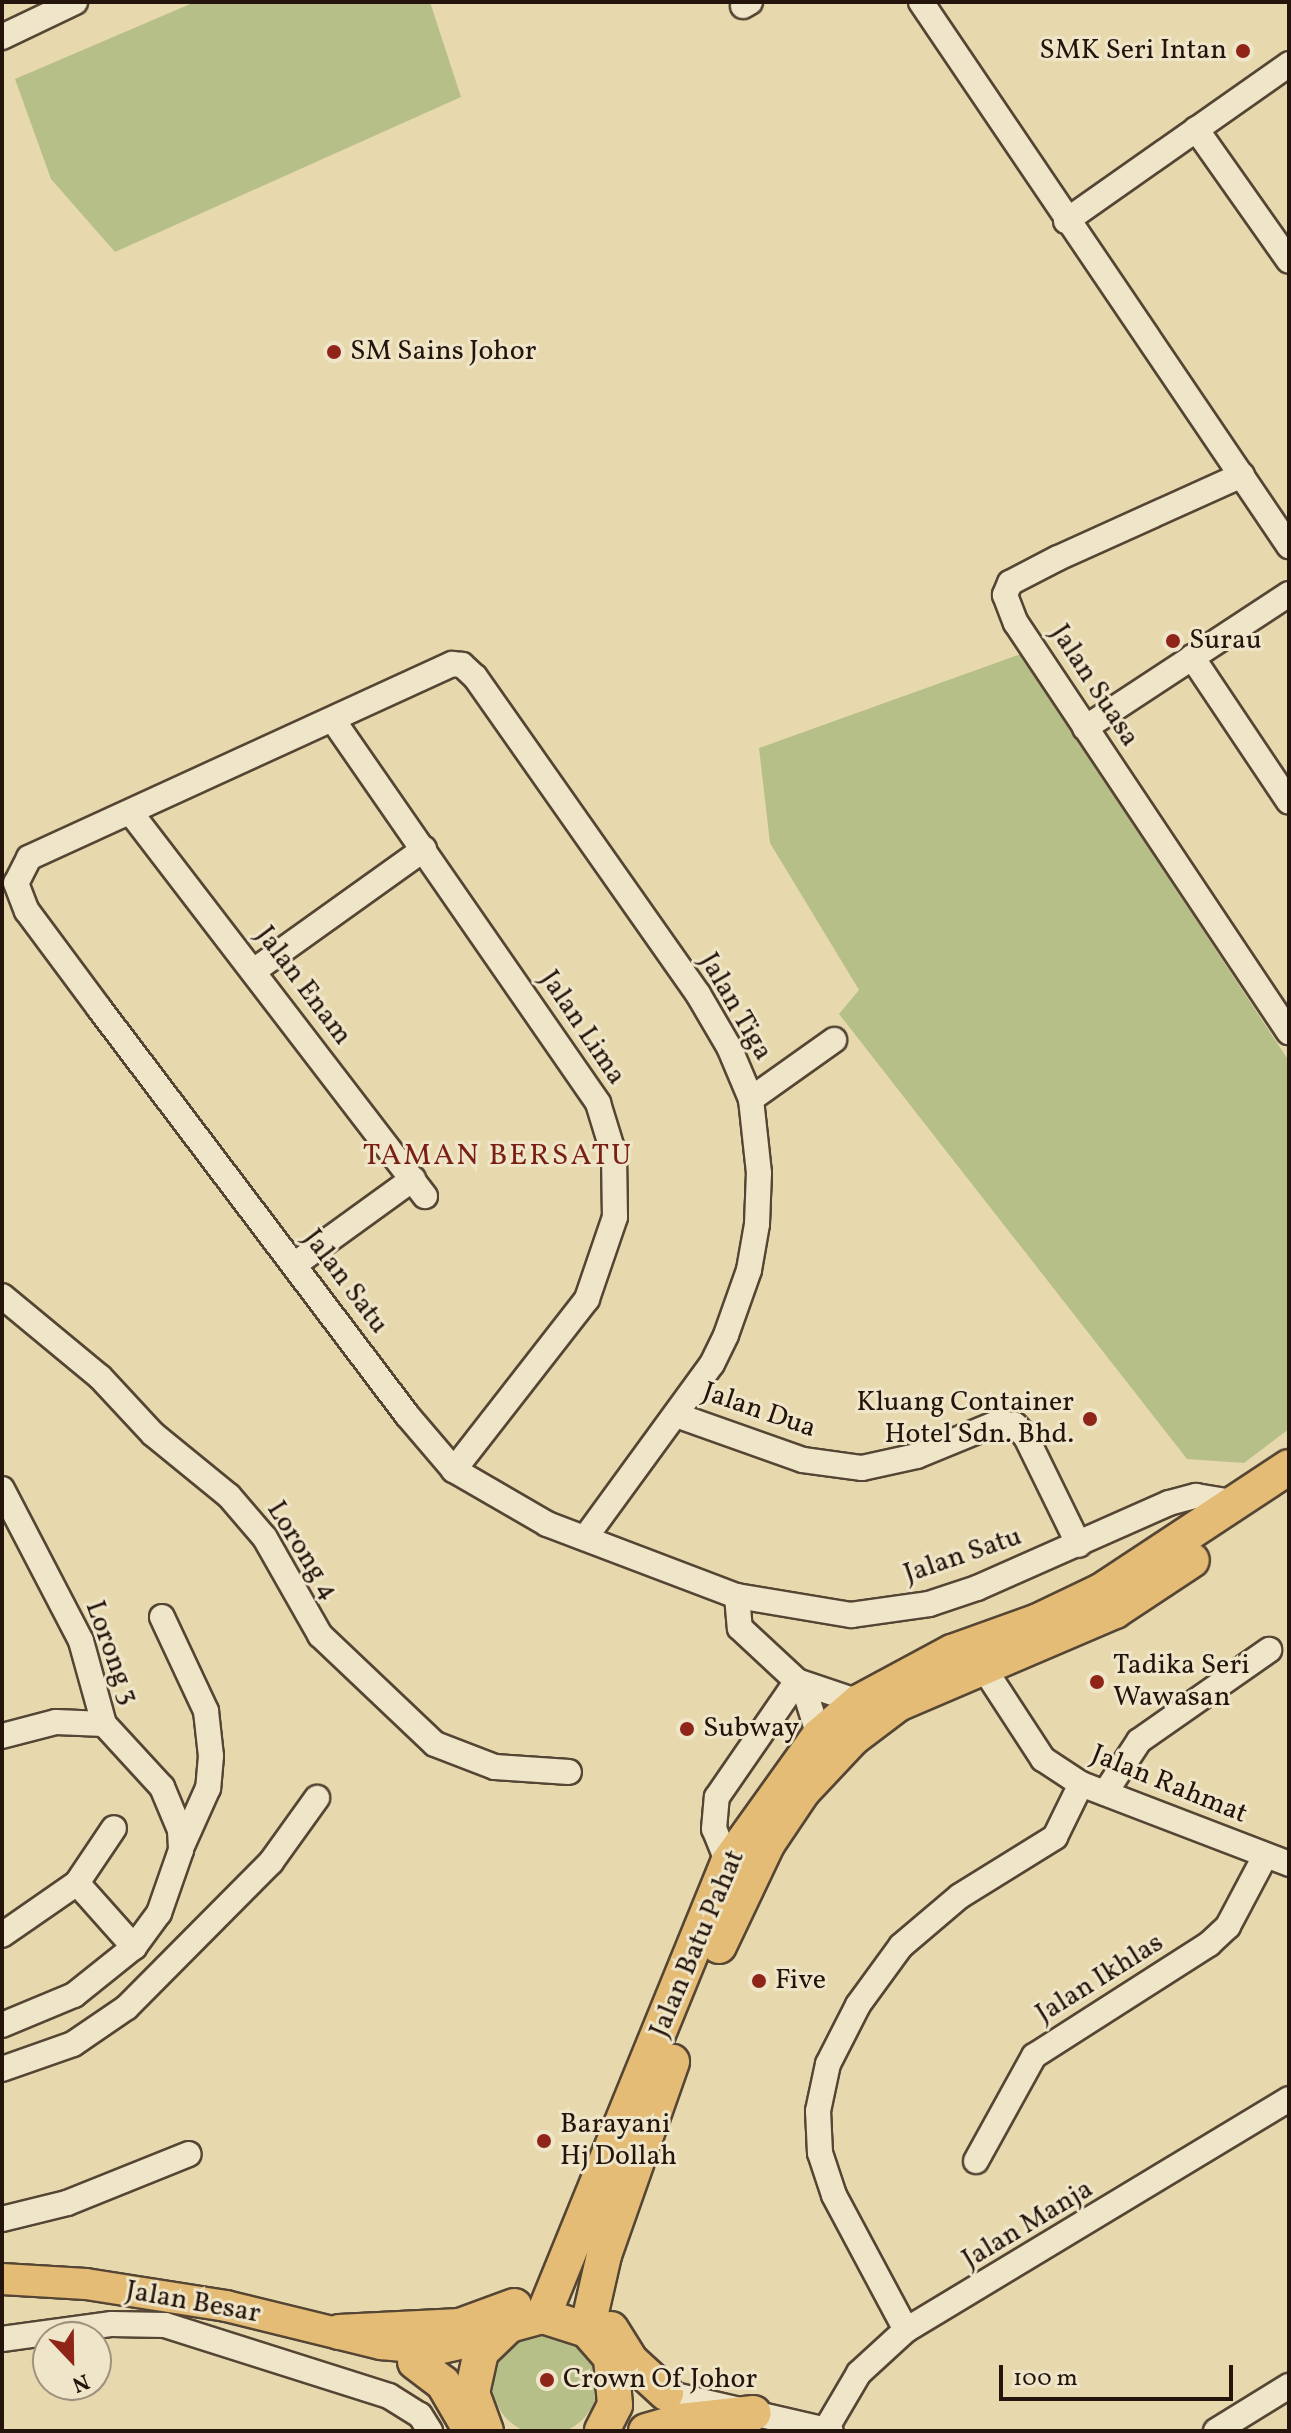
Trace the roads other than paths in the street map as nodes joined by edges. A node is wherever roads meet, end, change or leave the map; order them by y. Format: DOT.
graph roads {
  1 [pos="75,2"];
  2 [pos="921,2"];
  3 [pos="2,37"];
  4 [pos="1289,64"];
  5 [pos="1196,129"];
  6 [pos="1066,221"];
  7 [pos="1289,261"];
  8 [pos="1242,475"];
  9 [pos="1289,546"];
  10 [pos="1289,594"];
  11 [pos="1192,657"];
  12 [pos="333,720"];
  13 [pos="1085,728"];
  14 [pos="1289,802"];
  15 [pos="131,813"];
  16 [pos="424,849"];
  17 [pos="255,970"];
  18 [pos="1289,1032"];
  19 [pos="834,1040"];
  20 [pos="751,1099"];
  21 [pos="294,1265"];
  22 [pos="4,1303"];
  23 [pos="676,1415"];
  24 [pos="1289,1467"];
  25 [pos="454,1470"];
  26 [pos="2,1489"];
  27 [pos="1289,1495"];
  28 [pos="1238,1503"];
  29 [pos="585,1538"];
  30 [pos="1079,1545"];
  31 [pos="737,1596"];
  32 [pos="162,1617"];
  33 [pos="1269,1650"];
  34 [pos="983,1667"];
  35 [pos="800,1683"];
  36 [pos="859,1702"];
  37 [pos="104,1724"];
  38 [pos="2,1736"];
  39 [pos="819,1736"];
  40 [pos="569,1772"];
  41 [pos="1081,1784"];
  42 [pos="1105,1793"];
  43 [pos="317,1798"];
  44 [pos="114,1828"];
  45 [pos="181,1850"];
  46 [pos="1265,1856"];
  47 [pos="728,1863"];
  48 [pos="1289,1864"];
  49 [pos="77,1883"];
  50 [pos="2,1935"];
  51 [pos="134,1947"];
  52 [pos="2,2025"];
  53 [pos="2,2069"];
  54 [pos="1289,2099"];
  55 [pos="189,2154"];
  56 [pos="976,2161"];
  57 [pos="2,2219"];
  58 [pos="581,2226"];
  59 [pos="604,2255"];
  60 [pos="2,2279"];
  61 [pos="543,2316"];
  62 [pos="587,2330"];
  63 [pos="906,2330"];
  64 [pos="339,2332"];
  65 [pos="495,2336"];
  66 [pos="2,2339"];
  67 [pos="381,2344"];
  68 [pos="611,2358"];
  69 [pos="415,2362"];
  70 [pos="1289,2386"];
  71 [pos="472,2393"];
  72 [pos="666,2393"];
  73 [pos="741,2411"];
  74 [pos="828,2430"];
  75 [pos="430,2431"];
  76 [pos="471,2431"];
  77 [pos="486,2431"];
  78 [pos="602,2431"];
  79 [pos="620,2431"];
  80 [pos="646,2431"];
  81 [pos="1216,2431"];
  1 -- 3 [label="street"];
  2 -- 6 [label="street"];
  4 -- 5 [label="street"];
  5 -- 6 [label="street"];
  5 -- 7 [label="street"];
  6 -- 8 [label="street"];
  8 -- 9 [label="street"];
  8 -- 13 [label="street, Jalan Suasa"];
  10 -- 11 [label="street"];
  11 -- 13 [label="street"];
  11 -- 14 [label="street"];
  12 -- 15 [label="street, Jalan Satu"];
  12 -- 16 [label="street, Jalan Lima"];
  12 -- 20 [label="street, Jalan Tiga"];
  13 -- 18 [label="street, Jalan Suasa"];
  15 -- 17 [label="street, Jalan Enam"];
  15 -- 21 [label="street, Jalan Satu"];
  16 -- 17 [label="street"];
  16 -- 25 [label="street, Jalan Lima"];
  17 -- 21 [label="street, Jalan Enam"];
  19 -- 20 [label="street"];
  20 -- 23 [label="street, Jalan Tiga"];
  21 -- 25 [label="street, Jalan Satu"];
  22 -- 40 [label="street, Lorong 4"];
  23 -- 29 [label="street, Jalan Tiga"];
  23 -- 30 [label="street, Jalan Dua"];
  24 -- 28 [label="highway, Jalan Batu Pahat"];
  25 -- 29 [label="street, Jalan Satu"];
  26 -- 37 [label="street, Lorong 3"];
  27 -- 34 [label="highway, Jalan Batu Pahat"];
  28 -- 30 [label="street, Jalan Satu"];
  28 -- 36 [label="highway, Jalan Batu Pahat"];
  29 -- 31 [label="street, Jalan Satu"];
  30 -- 31 [label="street, Jalan Satu"];
  31 -- 35 [label="street"];
  32 -- 45 [label="street"];
  33 -- 42 [label="street"];
  34 -- 41 [label="street, Jalan Rahmat"];
  34 -- 59 [label="highway, Jalan Batu Pahat"];
  35 -- 36 [label="street"];
  35 -- 39 [label="street"];
  35 -- 47 [label="street"];
  36 -- 39 [label="highway, Jalan Batu Pahat"];
  37 -- 38 [label="street"];
  37 -- 45 [label="street, Lorong 3"];
  39 -- 47 [label="highway, Jalan Batu Pahat"];
  41 -- 42 [label="street, Jalan Rahmat"];
  41 -- 63 [label="street"];
  42 -- 46 [label="street, Jalan Rahmat"];
  43 -- 53 [label="street"];
  44 -- 49 [label="street"];
  45 -- 51 [label="street"];
  46 -- 48 [label="street, Jalan Rahmat"];
  46 -- 56 [label="street, Jalan Ikhlas"];
  47 -- 58 [label="highway, Jalan Batu Pahat"];
  49 -- 50 [label="street"];
  49 -- 51 [label="street"];
  51 -- 52 [label="street"];
  54 -- 63 [label="street, Jalan Manja"];
  55 -- 57 [label="street"];
  58 -- 61 [label="highway, Jalan Batu Pahat"];
  58 -- 64 [label="highway"];
  59 -- 62 [label="highway, Jalan Batu Pahat"];
  59 -- 72 [label="highway"];
  60 -- 64 [label="main road, Jalan Besar"];
  61 -- 62 [label="highway"];
  61 -- 65 [label="highway"];
  62 -- 68 [label="highway"];
  63 -- 74 [label="street, Jalan Manja"];
  64 -- 67 [label="main road, Jalan Besar"];
  65 -- 67 [label="main road, Jalan Besar"];
  65 -- 71 [label="highway"];
  66 -- 75 [label="street"];
  67 -- 69 [label="main road, Jalan Besar"];
  68 -- 72 [label="street"];
  68 -- 78 [label="highway"];
  69 -- 71 [label="main road, Jalan Besar"];
  69 -- 76 [label="highway"];
  70 -- 81 [label="street"];
  71 -- 77 [label="highway"];
  72 -- 73 [label="street"];
  73 -- 74 [label="street"];
  73 -- 79 [label="street"];
  73 -- 80 [label="highway"];
}
